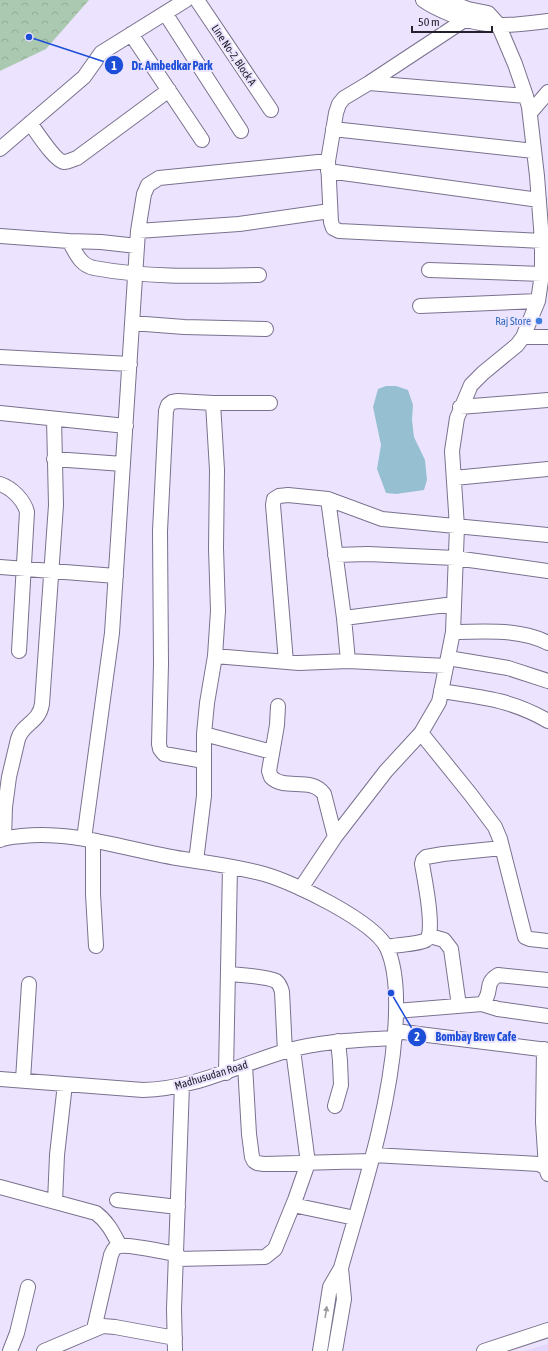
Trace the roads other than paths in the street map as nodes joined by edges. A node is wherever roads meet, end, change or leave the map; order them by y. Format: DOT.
graph roads {
  1 [pos="186,0"];
  2 [pos="197,0"];
  3 [pos="423,0"];
  4 [pos="444,0"];
  5 [pos="165,13"];
  6 [pos="466,19"];
  7 [pos="548,21"];
  8 [pos="498,24"];
  9 [pos="131,34"];
  10 [pos="369,83"];
  11 [pos="169,90"];
  12 [pos="548,92"];
  13 [pos="526,96"];
  14 [pos="271,110"];
  15 [pos="530,113"];
  16 [pos="30,123"];
  17 [pos="333,129"];
  18 [pos="241,131"];
  19 [pos="202,140"];
  20 [pos="0,149"];
  21 [pos="534,151"];
  22 [pos="328,166"];
  23 [pos="539,200"];
  24 [pos="330,211"];
  25 [pos="138,232"];
  26 [pos="0,236"];
  27 [pos="69,241"];
  28 [pos="542,241"];
  29 [pos="137,246"];
  30 [pos="429,270"];
  31 [pos="136,273"];
  32 [pos="259,275"];
  33 [pos="543,279"];
  34 [pos="538,301"];
  35 [pos="420,306"];
  36 [pos="132,323"];
  37 [pos="266,329"];
  38 [pos="523,337"];
  39 [pos="548,337"];
  40 [pos="0,357"];
  41 [pos="130,364"];
  42 [pos="548,400"];
  43 [pos="270,403"];
  44 [pos="213,404"];
  45 [pos="460,407"];
  46 [pos="0,413"];
  47 [pos="54,419"];
  48 [pos="126,426"];
  49 [pos="54,459"];
  50 [pos="123,464"];
  51 [pos="548,468"];
  52 [pos="454,478"];
  53 [pos="0,484"];
  54 [pos="328,499"];
  55 [pos="457,527"];
  56 [pos="548,535"];
  57 [pos="335,555"];
  58 [pos="455,558"];
  59 [pos="0,567"];
  60 [pos="24,569"];
  61 [pos="52,571"];
  62 [pos="548,571"];
  63 [pos="116,576"];
  64 [pos="454,604"];
  65 [pos="344,618"];
  66 [pos="453,632"];
  67 [pos="548,643"];
  68 [pos="19,651"];
  69 [pos="215,656"];
  70 [pos="348,661"];
  71 [pos="286,662"];
  72 [pos="447,662"];
  73 [pos="548,681"];
  74 [pos="441,691"];
  75 [pos="278,706"];
  76 [pos="548,721"];
  77 [pos="421,733"];
  78 [pos="204,734"];
  79 [pos="272,752"];
  80 [pos="204,761"];
  81 [pos="336,837"];
  82 [pos="2,839"];
  83 [pos="88,840"];
  84 [pos="502,848"];
  85 [pos="196,861"];
  86 [pos="230,867"];
  87 [pos="301,888"];
  88 [pos="430,936"];
  89 [pos="548,941"];
  90 [pos="96,946"];
  91 [pos="386,947"];
  92 [pos="228,974"];
  93 [pos="548,980"];
  94 [pos="29,984"];
  95 [pos="482,1004"];
  96 [pos="459,1006"];
  97 [pos="396,1011"];
  98 [pos="548,1016"];
  99 [pos="395,1034"];
  100 [pos="338,1041"];
  101 [pos="546,1050"];
  102 [pos="289,1051"];
  103 [pos="245,1065"];
  104 [pos="226,1073"];
  105 [pos="0,1079"];
  106 [pos="23,1080"];
  107 [pos="65,1084"];
  108 [pos="182,1085"];
  109 [pos="335,1106"];
  110 [pos="372,1158"];
  111 [pos="308,1163"];
  112 [pos="547,1170"];
  113 [pos="0,1187"];
  114 [pos="117,1200"];
  115 [pos="55,1202"];
  116 [pos="293,1205"];
  117 [pos="178,1207"];
  118 [pos="355,1218"];
  119 [pos="120,1246"];
  120 [pos="176,1256"];
  121 [pos="341,1268"];
  122 [pos="28,1287"];
  123 [pos="94,1329"];
  124 [pos="548,1330"];
  125 [pos="175,1344"];
  126 [pos="10,1351"];
  127 [pos="44,1351"];
  128 [pos="320,1351"];
  129 [pos="335,1351"];
  130 [pos="484,1351"];
  1 -- 5 [label="street"];
  2 -- 14 [label="street, Line No-2, Block A"];
  3 -- 6 [label="street"];
  4 -- 8 [label="street"];
  5 -- 9 [label="street"];
  5 -- 18 [label="street"];
  6 -- 8 [label="street"];
  6 -- 10 [label="street"];
  7 -- 8 [label="street"];
  8 -- 13 [label="street"];
  9 -- 11 [label="street"];
  9 -- 16 [label="street"];
  10 -- 13 [label="street"];
  10 -- 17 [label="street"];
  11 -- 16 [label="street"];
  11 -- 19 [label="street"];
  12 -- 15 [label="street"];
  13 -- 15 [label="street"];
  15 -- 21 [label="street"];
  16 -- 20 [label="street"];
  17 -- 21 [label="street"];
  17 -- 22 [label="street"];
  21 -- 23 [label="street"];
  22 -- 23 [label="street"];
  22 -- 24 [label="street"];
  22 -- 25 [label="street"];
  23 -- 28 [label="street"];
  24 -- 25 [label="street"];
  24 -- 28 [label="street"];
  25 -- 29 [label="street"];
  26 -- 27 [label="street"];
  27 -- 29 [label="street"];
  27 -- 31 [label="street"];
  28 -- 33 [label="street"];
  29 -- 31 [label="street"];
  30 -- 33 [label="street"];
  31 -- 32 [label="street"];
  31 -- 36 [label="street"];
  33 -- 34 [label="street"];
  34 -- 35 [label="street"];
  34 -- 38 [label="street"];
  36 -- 37 [label="street"];
  36 -- 41 [label="street"];
  38 -- 39 [label="street"];
  38 -- 45 [label="street"];
  40 -- 41 [label="street"];
  41 -- 48 [label="street"];
  42 -- 45 [label="street"];
  43 -- 44 [label="street"];
  44 -- 69 [label="street"];
  44 -- 80 [label="street"];
  45 -- 52 [label="street"];
  46 -- 47 [label="street"];
  47 -- 48 [label="street"];
  47 -- 49 [label="street"];
  48 -- 50 [label="street"];
  49 -- 50 [label="street"];
  49 -- 61 [label="street"];
  50 -- 63 [label="street"];
  51 -- 52 [label="street"];
  52 -- 55 [label="street"];
  53 -- 60 [label="street"];
  54 -- 55 [label="street"];
  54 -- 57 [label="street"];
  54 -- 71 [label="street"];
  55 -- 56 [label="street"];
  55 -- 58 [label="street"];
  57 -- 58 [label="street"];
  57 -- 65 [label="street"];
  58 -- 62 [label="street"];
  58 -- 64 [label="street"];
  59 -- 60 [label="street"];
  60 -- 61 [label="street"];
  60 -- 68 [label="street"];
  61 -- 63 [label="street"];
  61 -- 82 [label="street"];
  63 -- 83 [label="street"];
  64 -- 65 [label="street"];
  64 -- 66 [label="street"];
  65 -- 70 [label="street"];
  66 -- 67 [label="street"];
  66 -- 72 [label="street"];
  69 -- 71 [label="street"];
  69 -- 78 [label="street"];
  70 -- 71 [label="street"];
  70 -- 72 [label="street"];
  72 -- 73 [label="street"];
  72 -- 74 [label="street"];
  74 -- 76 [label="street"];
  74 -- 77 [label="street"];
  75 -- 79 [label="street"];
  77 -- 81 [label="street"];
  77 -- 84 [label="street"];
  78 -- 79 [label="street"];
  78 -- 80 [label="street"];
  79 -- 81 [label="street"];
  80 -- 85 [label="street"];
  81 -- 87 [label="street"];
  82 -- 83 [label="street"];
  83 -- 85 [label="street"];
  83 -- 90 [label="street"];
  84 -- 88 [label="street"];
  84 -- 89 [label="street"];
  85 -- 86 [label="street"];
  86 -- 87 [label="street"];
  86 -- 92 [label="street"];
  87 -- 91 [label="street"];
  88 -- 91 [label="street"];
  88 -- 96 [label="street"];
  91 -- 97 [label="street"];
  92 -- 102 [label="street"];
  92 -- 104 [label="street"];
  93 -- 95 [label="street"];
  94 -- 106 [label="street"];
  95 -- 96 [label="street"];
  95 -- 98 [label="street"];
  96 -- 97 [label="street"];
  97 -- 99 [label="street"];
  99 -- 100 [label="street, Madhusudan Road"];
  99 -- 101 [label="street, Madhusudan Road"];
  99 -- 110 [label="street"];
  100 -- 102 [label="street, Madhusudan Road"];
  100 -- 109 [label="street"];
  101 -- 112 [label="street"];
  102 -- 103 [label="street, Madhusudan Road"];
  102 -- 111 [label="street"];
  103 -- 104 [label="street, Madhusudan Road"];
  103 -- 111 [label="street"];
  104 -- 108 [label="street, Madhusudan Road"];
  105 -- 106 [label="street, Madhusudan Road"];
  106 -- 107 [label="street, Madhusudan Road"];
  107 -- 108 [label="street, Madhusudan Road"];
  107 -- 115 [label="street"];
  108 -- 117 [label="street"];
  110 -- 111 [label="street"];
  110 -- 112 [label="street"];
  110 -- 118 [label="street"];
  111 -- 116 [label="street"];
  113 -- 115 [label="street"];
  114 -- 117 [label="street"];
  115 -- 119 [label="street"];
  116 -- 118 [label="street"];
  116 -- 120 [label="street"];
  117 -- 120 [label="street"];
  118 -- 121 [label="street"];
  119 -- 120 [label="street"];
  119 -- 123 [label="street"];
  120 -- 125 [label="street"];
  128 -- 121 [label="street, one-way"];
  121 -- 129 [label="street"];
  122 -- 126 [label="street"];
  123 -- 125 [label="street"];
  123 -- 127 [label="street"];
  124 -- 130 [label="street"];
}
